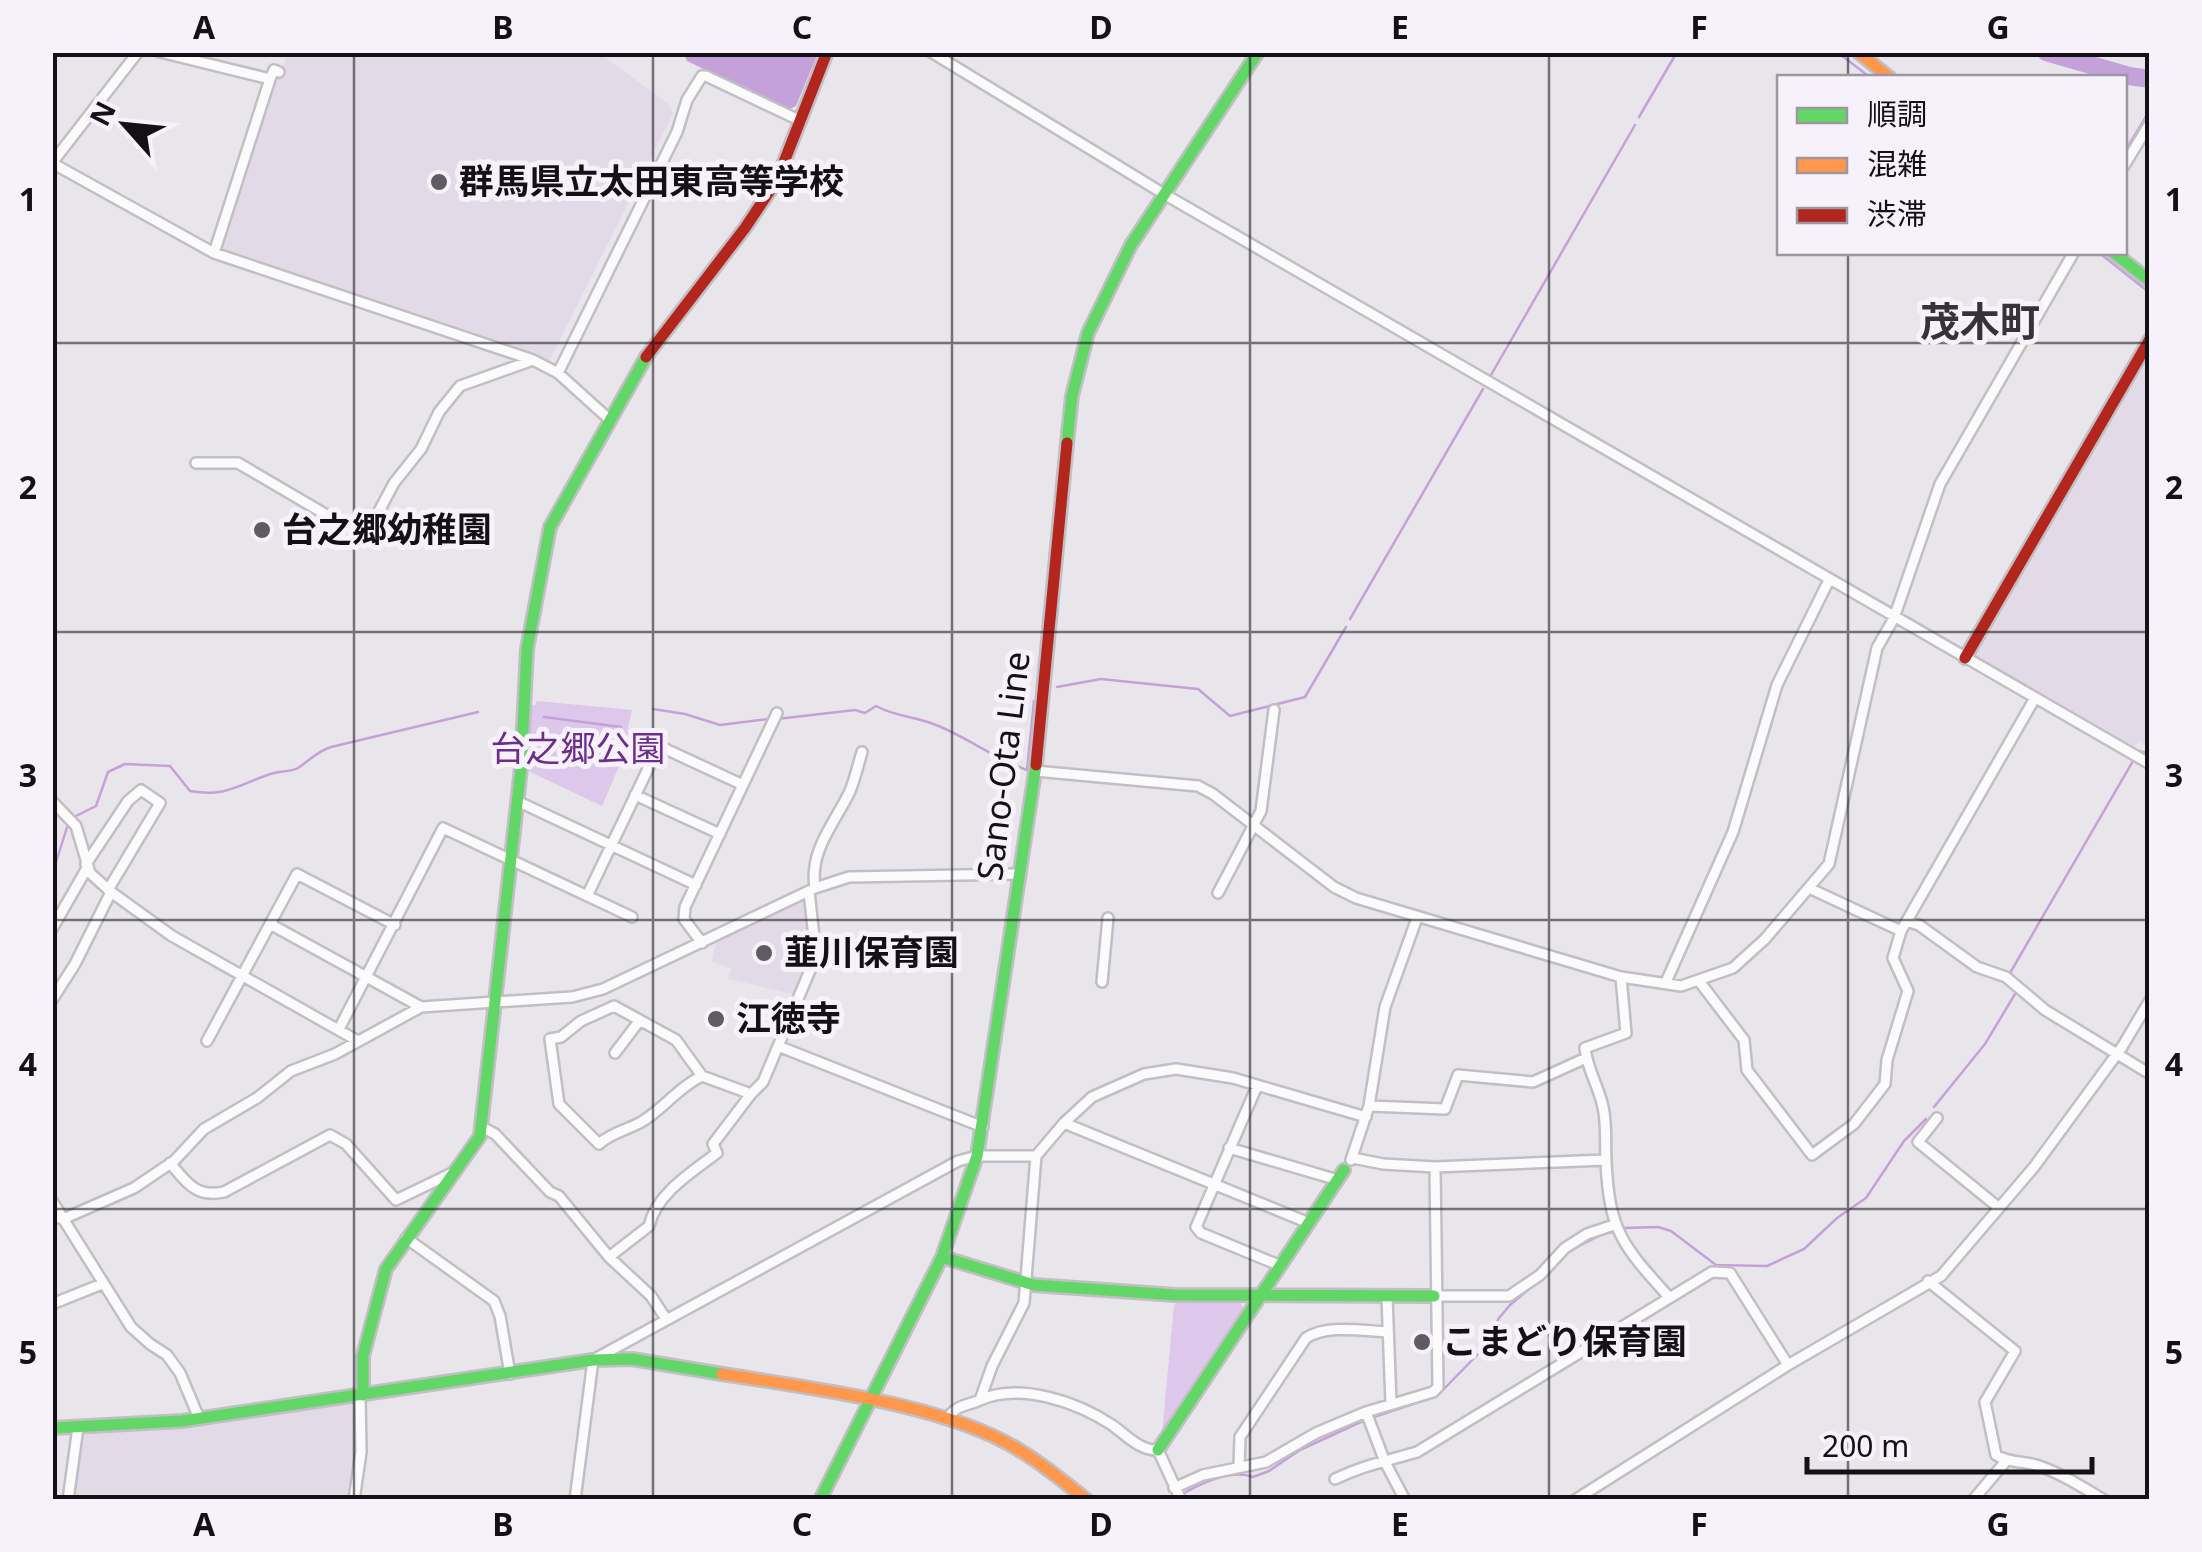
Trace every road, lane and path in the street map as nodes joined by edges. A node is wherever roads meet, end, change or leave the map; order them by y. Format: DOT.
graph roads {
  1 [pos="138,52"];
  2 [pos="160,52"];
  3 [pos="827,52"];
  4 [pos="931,52"];
  5 [pos="1258,52"];
  6 [pos="1858,52"];
  7 [pos="1886,75"];
  8 [pos="802,121"];
  9 [pos="2150,122"];
  10 [pos="2127,161"];
  11 [pos="52,163"];
  12 [pos="1164,194"];
  13 [pos="214,253"];
  14 [pos="2072,255"];
  15 [pos="2117,255"];
  16 [pos="2150,281"];
  17 [pos="2150,340"];
  18 [pos="532,360"];
  19 [pos="558,372"];
  20 [pos="610,420"];
  21 [pos="196,463"];
  22 [pos="1829,580"];
  23 [pos="1894,618"];
  24 [pos="1965,658"];
  25 [pos="2036,698"];
  26 [pos="1274,710"];
  27 [pos="775,717"];
  28 [pos="862,752"];
  29 [pos="2150,764"];
  30 [pos="1035,771"];
  31 [pos="744,786"];
  32 [pos="636,795"];
  33 [pos="52,801"];
  34 [pos="517,801"];
  35 [pos="1256,825"];
  36 [pos="720,834"];
  37 [pos="612,845"];
  38 [pos="511,859"];
  39 [pos="86,866"];
  40 [pos="1019,874"];
  41 [pos="696,886"];
  42 [pos="1811,888"];
  43 [pos="812,890"];
  44 [pos="110,891"];
  45 [pos="1218,892"];
  46 [pos="587,896"];
  47 [pos="632,918"];
  48 [pos="1108,918"];
  49 [pos="1417,918"];
  50 [pos="1909,922"];
  51 [pos="270,924"];
  52 [pos="396,925"];
  53 [pos="52,929"];
  54 [pos="1901,931"];
  55 [pos="702,942"];
  56 [pos="242,975"];
  57 [pos="1621,976"];
  58 [pos="368,977"];
  59 [pos="1699,981"];
  60 [pos="1102,982"];
  61 [pos="1666,982"];
  62 [pos="603,990"];
  63 [pos="52,1000"];
  64 [pos="2150,1000"];
  65 [pos="495,1002"];
  66 [pos="421,1007"];
  67 [pos="610,1008"];
  68 [pos="640,1020"];
  69 [pos="340,1029"];
  70 [pos="207,1041"];
  71 [pos="358,1041"];
  72 [pos="778,1046"];
  73 [pos="615,1052"];
  74 [pos="2116,1055"];
  75 [pos="1586,1058"];
  76 [pos="2150,1074"];
  77 [pos="702,1076"];
  78 [pos="1257,1086"];
  79 [pos="752,1094"];
  80 [pos="1368,1111"];
  81 [pos="1936,1118"];
  82 [pos="1064,1122"];
  83 [pos="482,1127"];
  84 [pos="983,1127"];
  85 [pos="1228,1148"];
  86 [pos="977,1156"];
  87 [pos="1036,1156"];
  88 [pos="1353,1158"];
  89 [pos="1606,1160"];
  90 [pos="170,1164"];
  91 [pos="1435,1167"];
  92 [pos="458,1170"];
  93 [pos="1341,1175"];
  94 [pos="1214,1183"];
  95 [pos="52,1200"];
  96 [pos="1998,1207"];
  97 [pos="58,1218"];
  98 [pos="1309,1222"];
  99 [pos="1614,1225"];
  100 [pos="406,1238"];
  101 [pos="609,1257"];
  102 [pos="942,1257"];
  103 [pos="1281,1266"];
  104 [pos="1928,1281"];
  105 [pos="102,1284"];
  106 [pos="1026,1284"];
  107 [pos="1261,1296"];
  108 [pos="1434,1296"];
  109 [pos="1668,1296"];
  110 [pos="1386,1297"];
  111 [pos="52,1304"];
  112 [pos="666,1319"];
  113 [pos="1388,1332"];
  114 [pos="593,1360"];
  115 [pos="1788,1365"];
  116 [pos="510,1374"];
  117 [pos="362,1395"];
  118 [pos="980,1400"];
  119 [pos="872,1402"];
  120 [pos="1391,1404"];
  121 [pos="1366,1412"];
  122 [pos="199,1418"];
  123 [pos="948,1418"];
  124 [pos="78,1427"];
  125 [pos="52,1428"];
  126 [pos="1158,1450"];
  127 [pos="2006,1461"];
  128 [pos="1384,1462"];
  129 [pos="1240,1466"];
  130 [pos="1335,1478"];
  131 [pos="1174,1488"];
  132 [pos="68,1500"];
  133 [pos="354,1500"];
  134 [pos="575,1500"];
  135 [pos="820,1500"];
  136 [pos="1087,1500"];
  137 [pos="1180,1500"];
  138 [pos="1406,1500"];
  139 [pos="1575,1500"];
  140 [pos="1973,1500"];
  141 [pos="2104,1500"];
  1 -- 11 [label="street"];
  2 -- 13 [label="street"];
  3 -- 8 [label="street"];
  4 -- 12 [label="street"];
  5 -- 12 [label="street, Sano-Ota Line"];
  6 -- 7 [label="street"];
  8 -- 19 [label="street"];
  8 -- 20 [label="street"];
  9 -- 10 [label="street"];
  11 -- 13 [label="street"];
  12 -- 22 [label="street"];
  12 -- 30 [label="street, Sano-Ota Line"];
  13 -- 18 [label="street"];
  14 -- 23 [label="street"];
  15 -- 16 [label="street"];
  17 -- 24 [label="street"];
  18 -- 19 [label="street"];
  18 -- 21 [label="street"];
  19 -- 20 [label="street"];
  20 -- 34 [label="street"];
  22 -- 23 [label="street"];
  22 -- 61 [label="street"];
  23 -- 24 [label="street"];
  23 -- 42 [label="street"];
  24 -- 25 [label="street"];
  25 -- 29 [label="street"];
  25 -- 50 [label="street"];
  26 -- 35 [label="street"];
  27 -- 31 [label="street"];
  28 -- 43 [label="street"];
  30 -- 35 [label="street"];
  30 -- 40 [label="street, Sano-Ota Line"];
  31 -- 32 [label="street"];
  31 -- 36 [label="street"];
  32 -- 36 [label="street"];
  32 -- 37 [label="street"];
  33 -- 39 [label="street"];
  34 -- 37 [label="street"];
  34 -- 38 [label="street"];
  35 -- 45 [label="street"];
  35 -- 49 [label="street"];
  36 -- 41 [label="street"];
  37 -- 41 [label="street"];
  37 -- 46 [label="street"];
  38 -- 46 [label="street"];
  38 -- 52 [label="street"];
  38 -- 65 [label="street"];
  39 -- 44 [label="street"];
  39 -- 44 [label="street"];
  39 -- 53 [label="street"];
  40 -- 43 [label="street"];
  40 -- 84 [label="street, Sano-Ota Line"];
  41 -- 55 [label="street"];
  42 -- 54 [label="street"];
  42 -- 59 [label="street"];
  43 -- 55 [label="street"];
  43 -- 72 [label="street"];
  44 -- 56 [label="street"];
  44 -- 63 [label="street"];
  46 -- 47 [label="street"];
  48 -- 60 [label="street"];
  49 -- 57 [label="street"];
  49 -- 80 [label="street"];
  50 -- 54 [label="street"];
  50 -- 74 [label="street"];
  51 -- 52 [label="street"];
  51 -- 56 [label="street"];
  51 -- 58 [label="street"];
  52 -- 58 [label="street"];
  54 -- 59 [label="street"];
  55 -- 62 [label="street"];
  56 -- 69 [label="street"];
  56 -- 70 [label="street"];
  57 -- 61 [label="street"];
  57 -- 75 [label="street"];
  58 -- 66 [label="street"];
  58 -- 69 [label="street"];
  59 -- 61 [label="street"];
  62 -- 65 [label="street"];
  62 -- 67 [label="street"];
  64 -- 74 [label="street"];
  65 -- 66 [label="street"];
  65 -- 83 [label="street"];
  66 -- 71 [label="street"];
  67 -- 68 [label="street"];
  67 -- 77 [label="street"];
  68 -- 73 [label="street"];
  68 -- 77 [label="street"];
  69 -- 71 [label="street"];
  71 -- 90 [label="street"];
  72 -- 79 [label="street"];
  72 -- 84 [label="street"];
  74 -- 76 [label="street"];
  74 -- 96 [label="street"];
  75 -- 80 [label="street"];
  75 -- 89 [label="street"];
  77 -- 79 [label="street"];
  78 -- 80 [label="street"];
  78 -- 82 [label="street"];
  78 -- 85 [label="street"];
  79 -- 101 [label="street"];
  80 -- 88 [label="street"];
  81 -- 96 [label="street"];
  82 -- 87 [label="street"];
  82 -- 94 [label="street"];
  83 -- 92 [label="street"];
  83 -- 101 [label="street"];
  84 -- 86 [label="street, Sano-Ota Line"];
  85 -- 93 [label="street"];
  85 -- 94 [label="street"];
  86 -- 87 [label="street"];
  86 -- 102 [label="street, Sano-Ota Line"];
  86 -- 112 [label="street"];
  87 -- 106 [label="street"];
  88 -- 91 [label="street"];
  88 -- 93 [label="street"];
  89 -- 91 [label="street"];
  89 -- 99 [label="street"];
  90 -- 92 [label="street"];
  90 -- 97 [label="street"];
  91 -- 108 [label="street"];
  92 -- 100 [label="street"];
  93 -- 98 [label="street"];
  94 -- 98 [label="street"];
  94 -- 103 [label="street"];
  95 -- 97 [label="street"];
  96 -- 104 [label="street"];
  97 -- 105 [label="street"];
  98 -- 103 [label="street"];
  99 -- 108 [label="street"];
  99 -- 109 [label="street"];
  100 -- 116 [label="street"];
  100 -- 117 [label="street"];
  101 -- 112 [label="street"];
  102 -- 106 [label="street"];
  102 -- 119 [label="street, Sano-Ota Line"];
  103 -- 107 [label="street"];
  104 -- 115 [label="street"];
  104 -- 127 [label="street"];
  105 -- 111 [label="street"];
  105 -- 122 [label="street"];
  106 -- 107 [label="street"];
  106 -- 118 [label="street"];
  107 -- 110 [label="street"];
  107 -- 126 [label="street"];
  108 -- 110 [label="street"];
  108 -- 120 [label="street"];
  109 -- 115 [label="street"];
  109 -- 128 [label="street"];
  110 -- 113 [label="street"];
  112 -- 114 [label="street"];
  113 -- 120 [label="street"];
  113 -- 129 [label="street"];
  114 -- 116 [label="street"];
  114 -- 119 [label="street"];
  114 -- 134 [label="street"];
  115 -- 139 [label="street"];
  116 -- 117 [label="street"];
  117 -- 122 [label="street"];
  117 -- 133 [label="street"];
  118 -- 123 [label="street"];
  118 -- 126 [label="street"];
  119 -- 123 [label="street"];
  119 -- 135 [label="street, Sano-Ota Line"];
  120 -- 121 [label="street"];
  121 -- 128 [label="street"];
  121 -- 129 [label="street"];
  122 -- 124 [label="street"];
  123 -- 136 [label="street"];
  124 -- 125 [label="street"];
  124 -- 132 [label="street"];
  126 -- 131 [label="street"];
  127 -- 140 [label="street"];
  127 -- 141 [label="street"];
  128 -- 130 [label="street"];
  128 -- 138 [label="street"];
  129 -- 131 [label="street"];
  131 -- 137 [label="street"];
}
